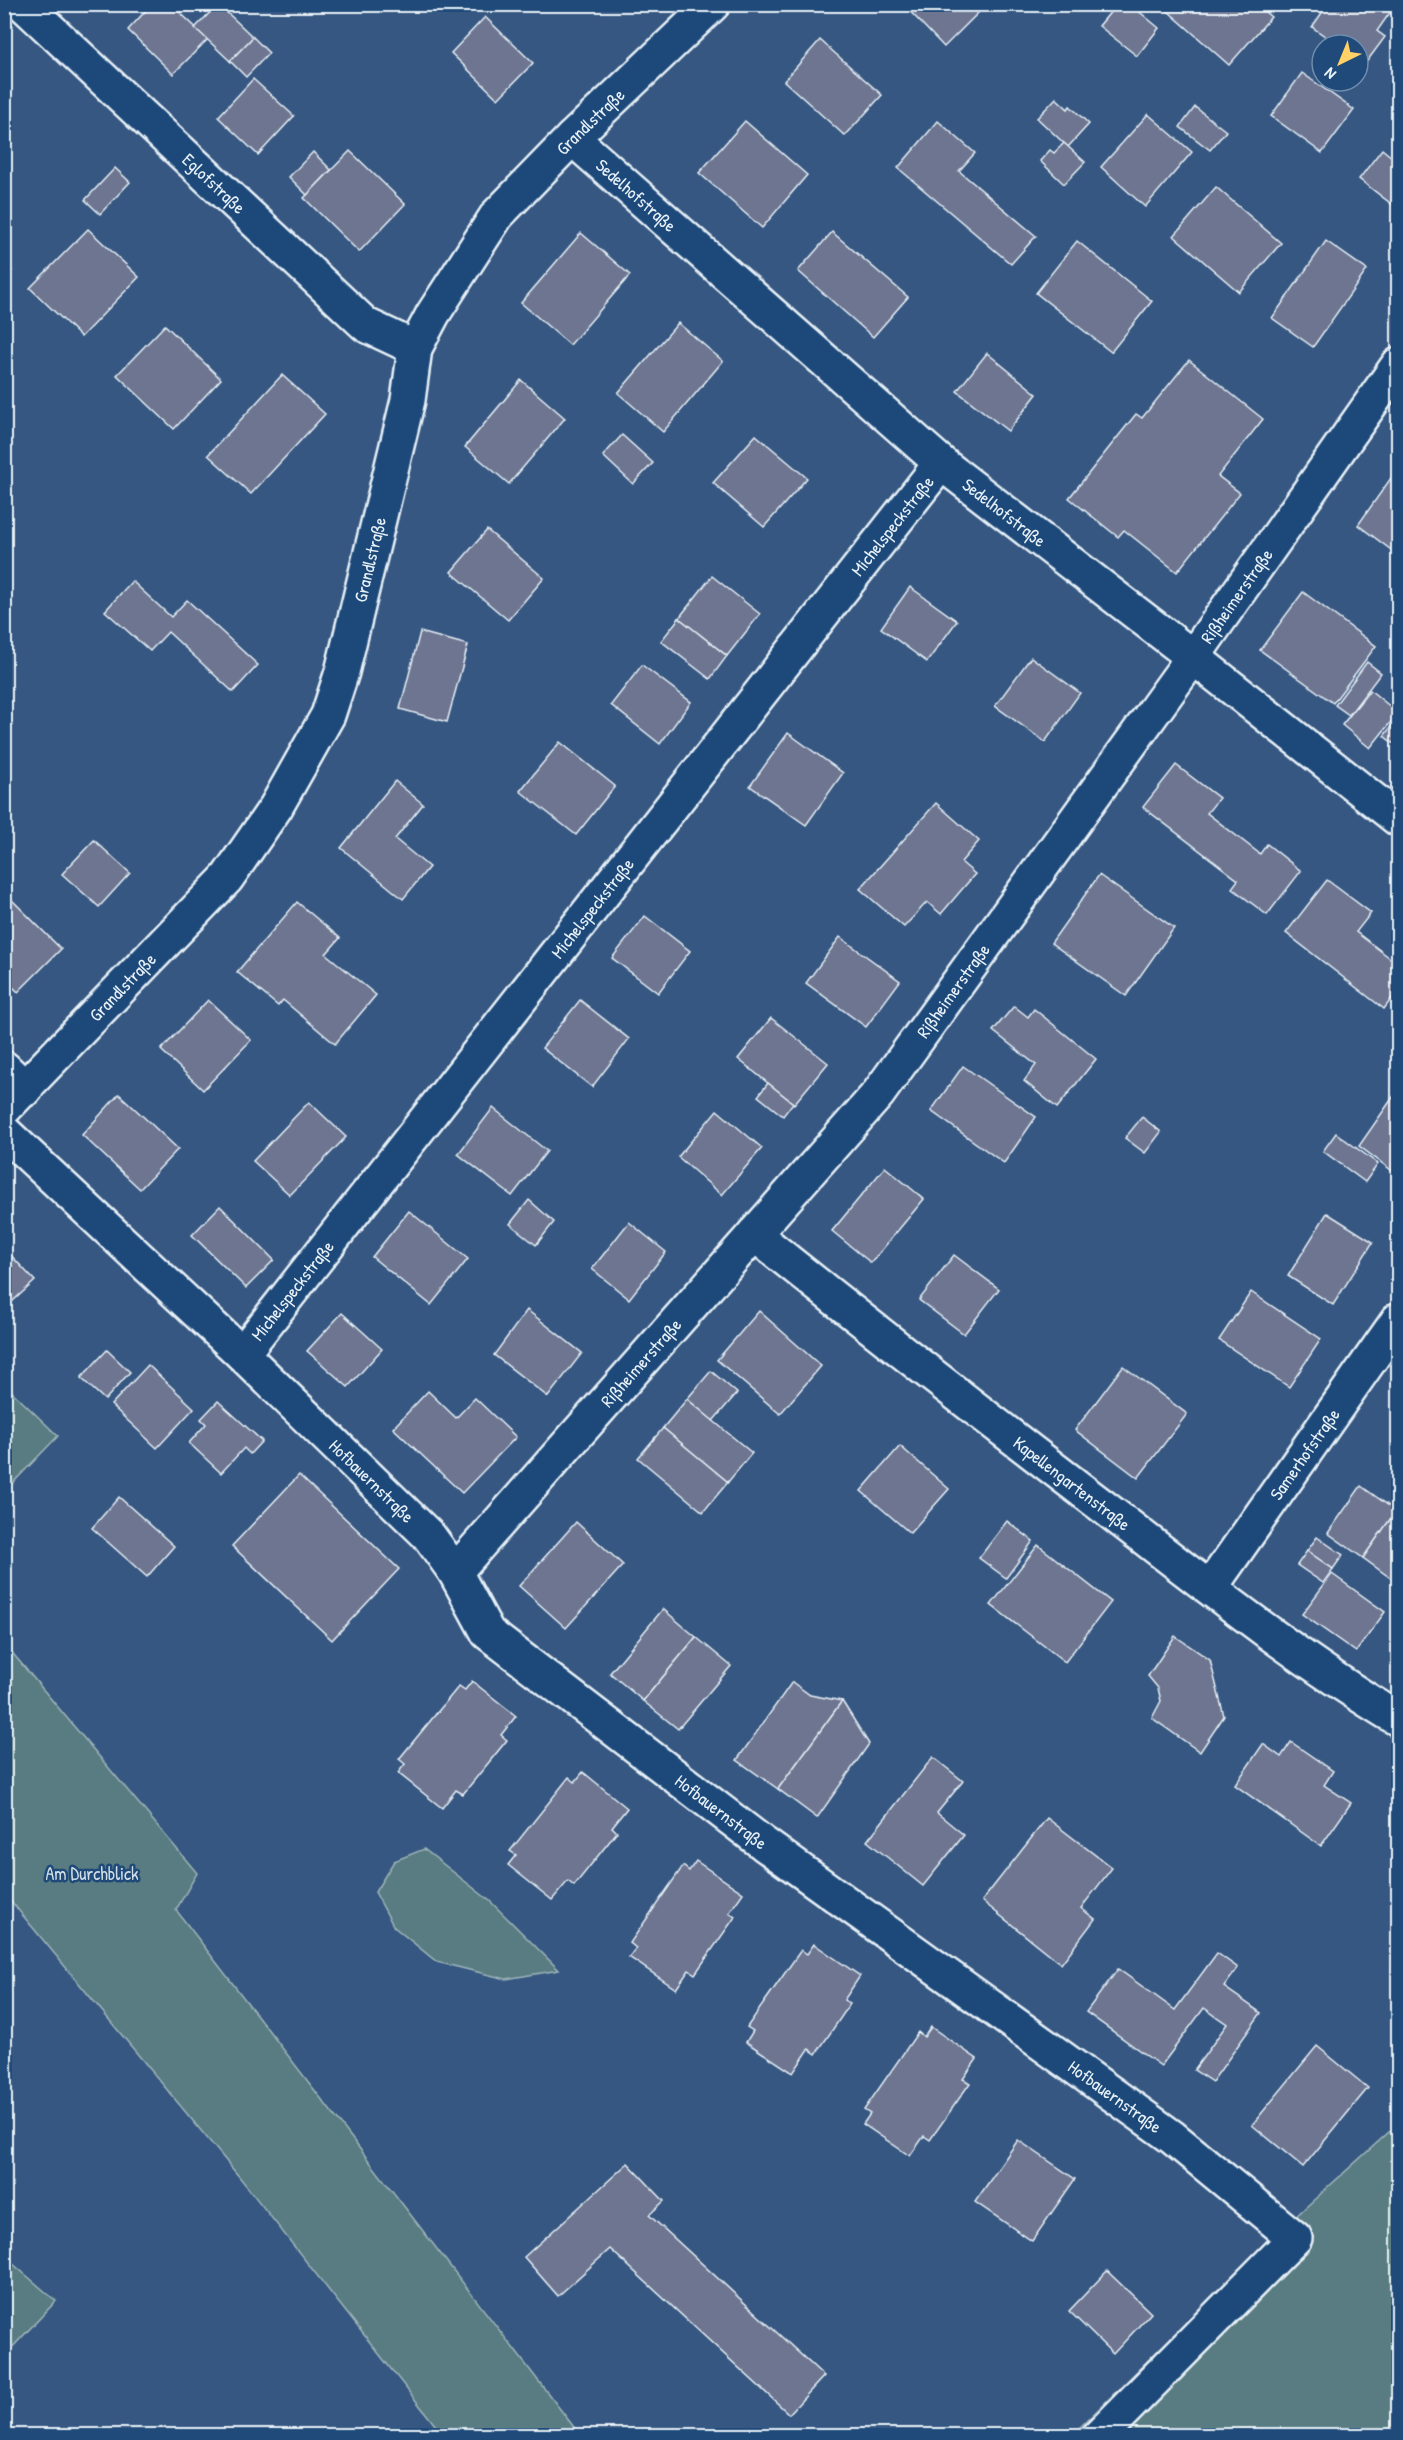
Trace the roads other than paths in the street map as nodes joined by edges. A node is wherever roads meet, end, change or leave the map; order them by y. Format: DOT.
graph roads {
  1 [pos="23,4"];
  2 [pos="713,4"];
  3 [pos="572,138"];
  4 [pos="415,348"];
  5 [pos="1398,365"];
  6 [pos="941,463"];
  7 [pos="1193,657"];
  8 [pos="1398,819"];
  9 [pos="12,1089"];
  10 [pos="4,1132"];
  11 [pos="754,1234"];
  12 [pos="1398,1320"];
  13 [pos="242,1354"];
  14 [pos="455,1572"];
  15 [pos="1210,1588"];
  16 [pos="1398,1719"];
  17 [pos="1099,2436"];
  1 -- 4 [label="street, Eglofstraße"];
  2 -- 3 [label="street, Grandlstraße"];
  3 -- 4 [label="street, Grandlstraße"];
  3 -- 6 [label="street, Sedelhofstraße"];
  4 -- 9 [label="street, Grandlstraße"];
  5 -- 7 [label="street, Rißheimerstraße"];
  6 -- 7 [label="street, Sedelhofstraße"];
  6 -- 13 [label="street, Michelspeckstraße"];
  7 -- 8 [label="street, Sedelhofstraße"];
  7 -- 11 [label="street, Rißheimerstraße"];
  10 -- 13 [label="street, Hofbauernstraße"];
  11 -- 14 [label="street, Rißheimerstraße"];
  11 -- 15 [label="street, Kapellengartenstraße"];
  12 -- 15 [label="street, Samerhofstraße"];
  13 -- 14 [label="street, Hofbauernstraße"];
  14 -- 17 [label="street, Hofbauernstraße"];
  15 -- 16 [label="street, Kapellengartenstraße"];
}
